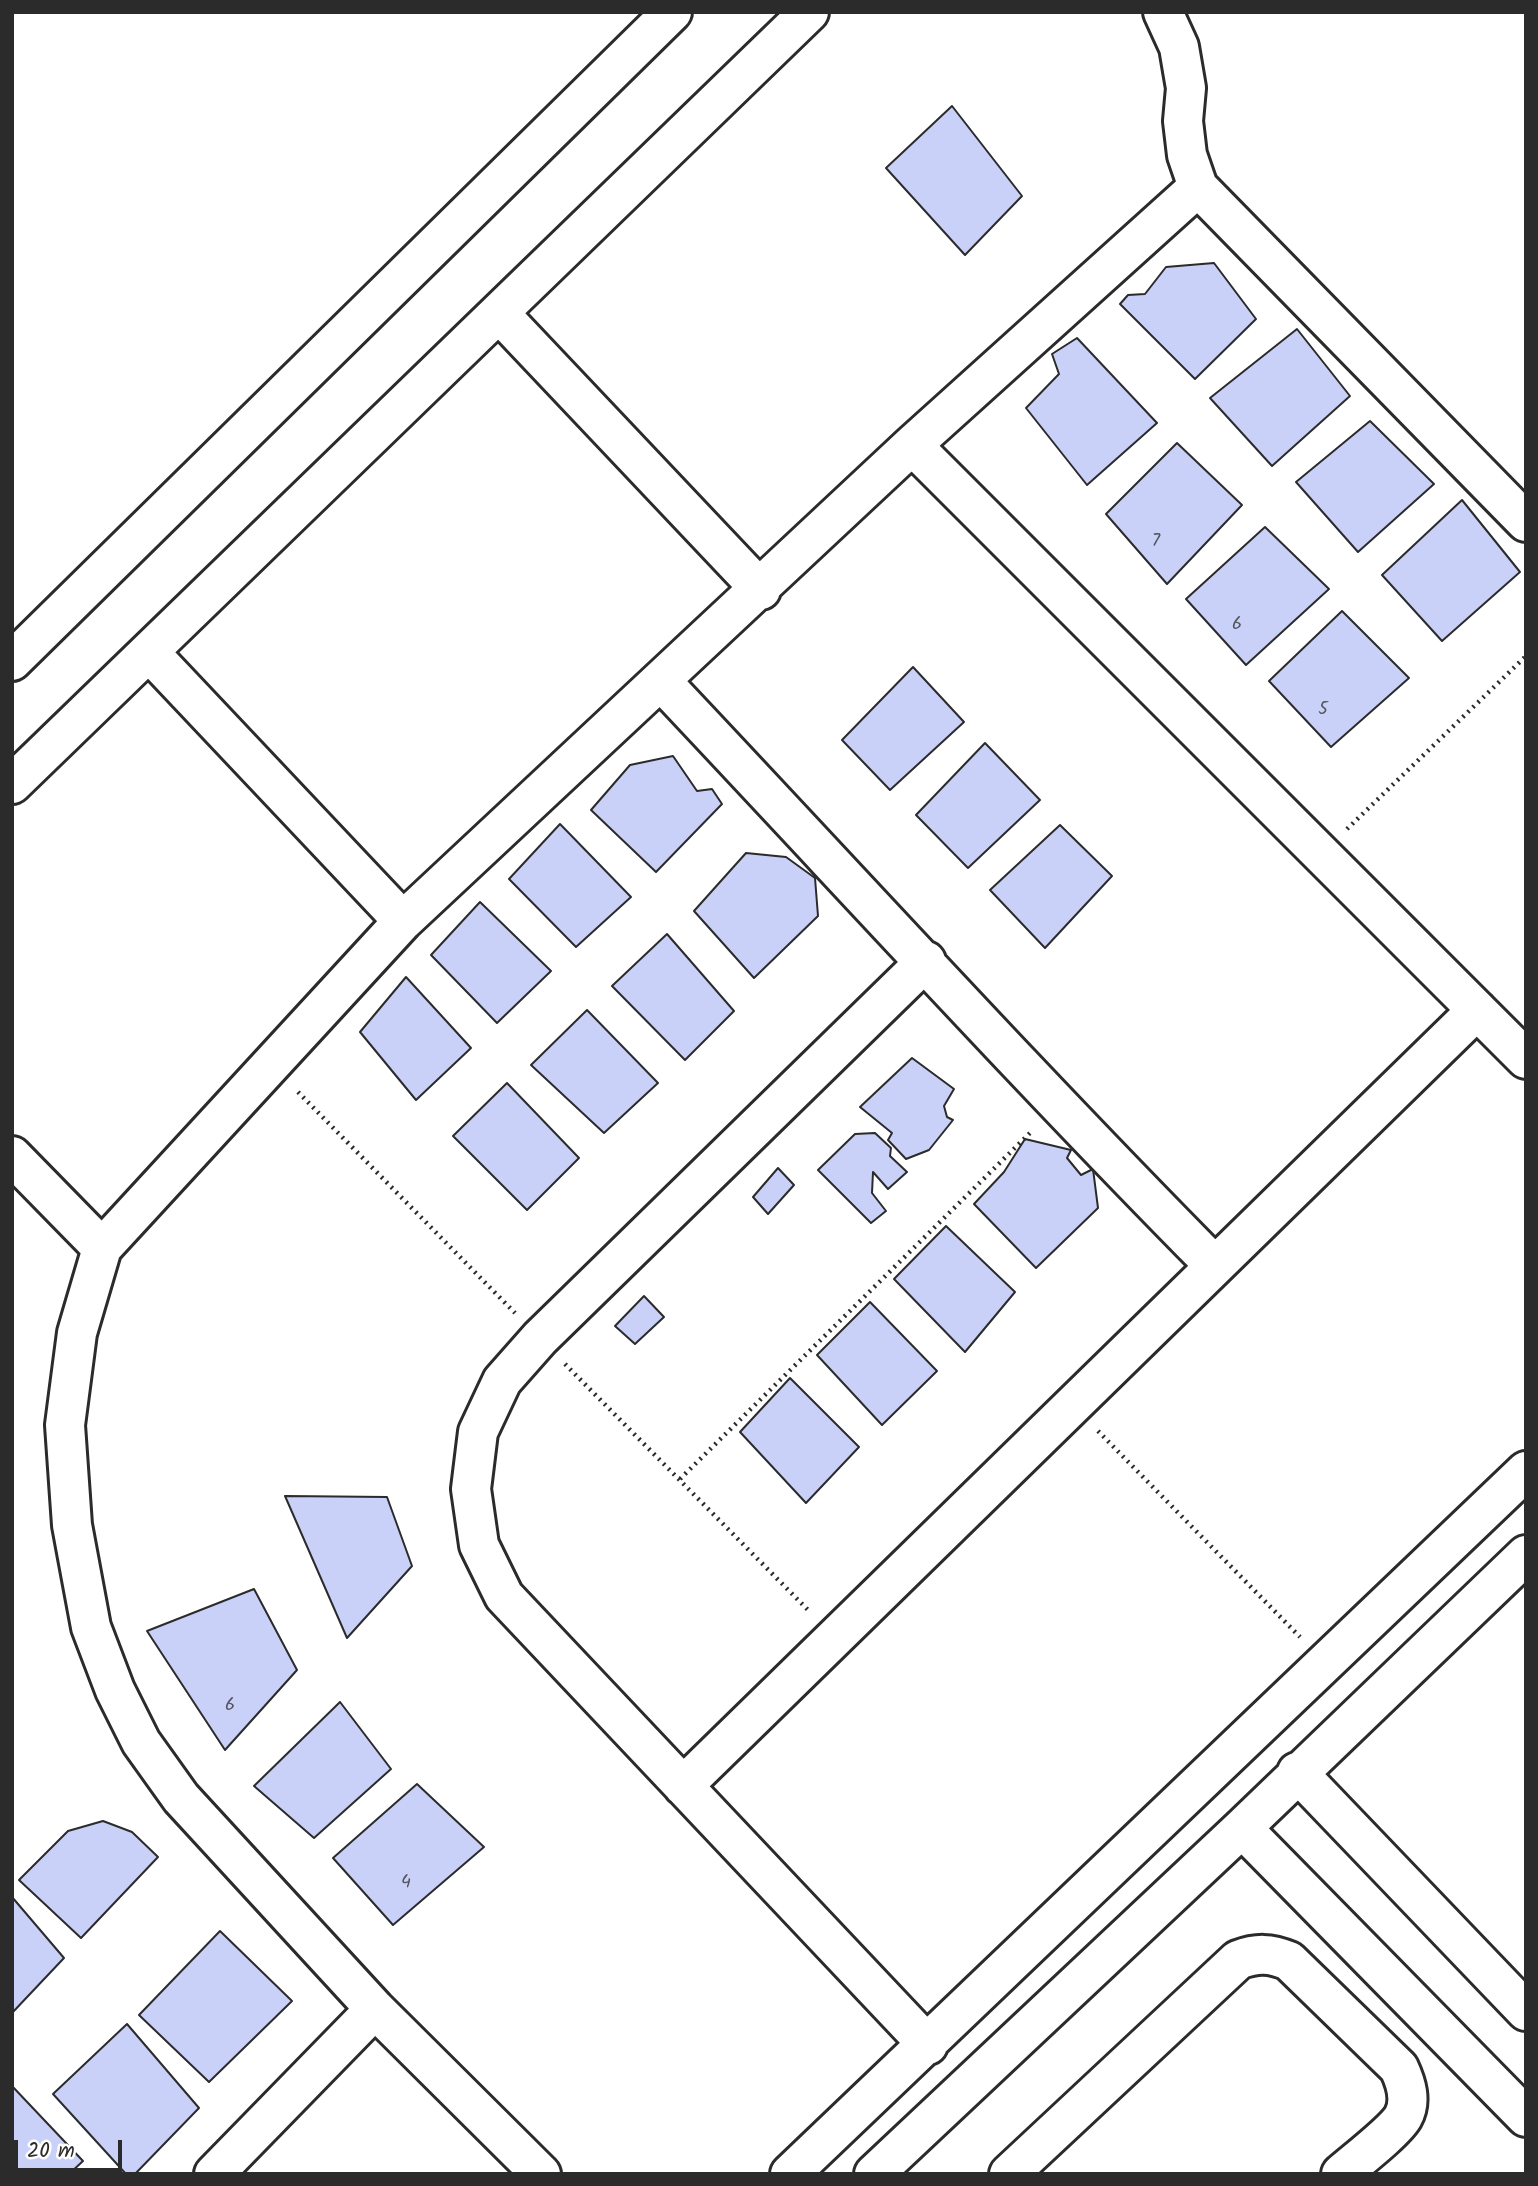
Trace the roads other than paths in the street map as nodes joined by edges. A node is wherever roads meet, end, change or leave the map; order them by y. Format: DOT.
graph roads {
  1 [pos="672,12"];
  2 [pos="809,12"];
  3 [pos="1163,12"];
  4 [pos="1198,187"];
  5 [pos="499,313"];
  6 [pos="912,445"];
  7 [pos="1526,522"];
  8 [pos="761,590"];
  9 [pos="149,652"];
  10 [pos="12,661"];
  11 [pos="662,682"];
  12 [pos="12,784"];
  13 [pos="403,921"];
  14 [pos="926,961"];
  15 [pos="1477,1010"];
  16 [pos="1526,1059"];
  17 [pos="12,1156"];
  18 [pos="102,1248"];
  19 [pos="1215,1266"];
  20 [pos="1526,1471"];
  21 [pos="1526,1555"];
  22 [pos="1297,1772"];
  23 [pos="683,1786"];
  24 [pos="1242,1828"];
  25 [pos="375,2009"];
  26 [pos="1526,2011"];
  27 [pos="928,2045"];
  28 [pos="1526,2117"];
  29 [pos="221,2169"];
  30 [pos="541,2174"];
  31 [pos="790,2174"];
  32 [pos="874,2174"];
  33 [pos="1009,2174"];
  34 [pos="1341,2174"];
  1 -- 10 [label="street"];
  2 -- 5 [label="street"];
  3 -- 4 [label="street"];
  4 -- 6 [label="street"];
  4 -- 7 [label="street"];
  5 -- 8 [label="street"];
  5 -- 9 [label="street"];
  6 -- 8 [label="street"];
  6 -- 15 [label="street"];
  8 -- 11 [label="street"];
  9 -- 12 [label="street"];
  9 -- 13 [label="street"];
  11 -- 13 [label="street"];
  11 -- 14 [label="street"];
  13 -- 18 [label="street"];
  14 -- 19 [label="street"];
  14 -- 23 [label="street"];
  15 -- 16 [label="street"];
  15 -- 19 [label="street"];
  17 -- 18 [label="street"];
  18 -- 25 [label="street"];
  19 -- 23 [label="street"];
  20 -- 27 [label="street"];
  21 -- 22 [label="street"];
  22 -- 24 [label="street"];
  22 -- 26 [label="street"];
  23 -- 27 [label="street"];
  24 -- 28 [label="street"];
  24 -- 32 [label="street"];
  25 -- 29 [label="street"];
  25 -- 30 [label="street"];
  27 -- 31 [label="street"];
  33 -- 34 [label="street"];
}
